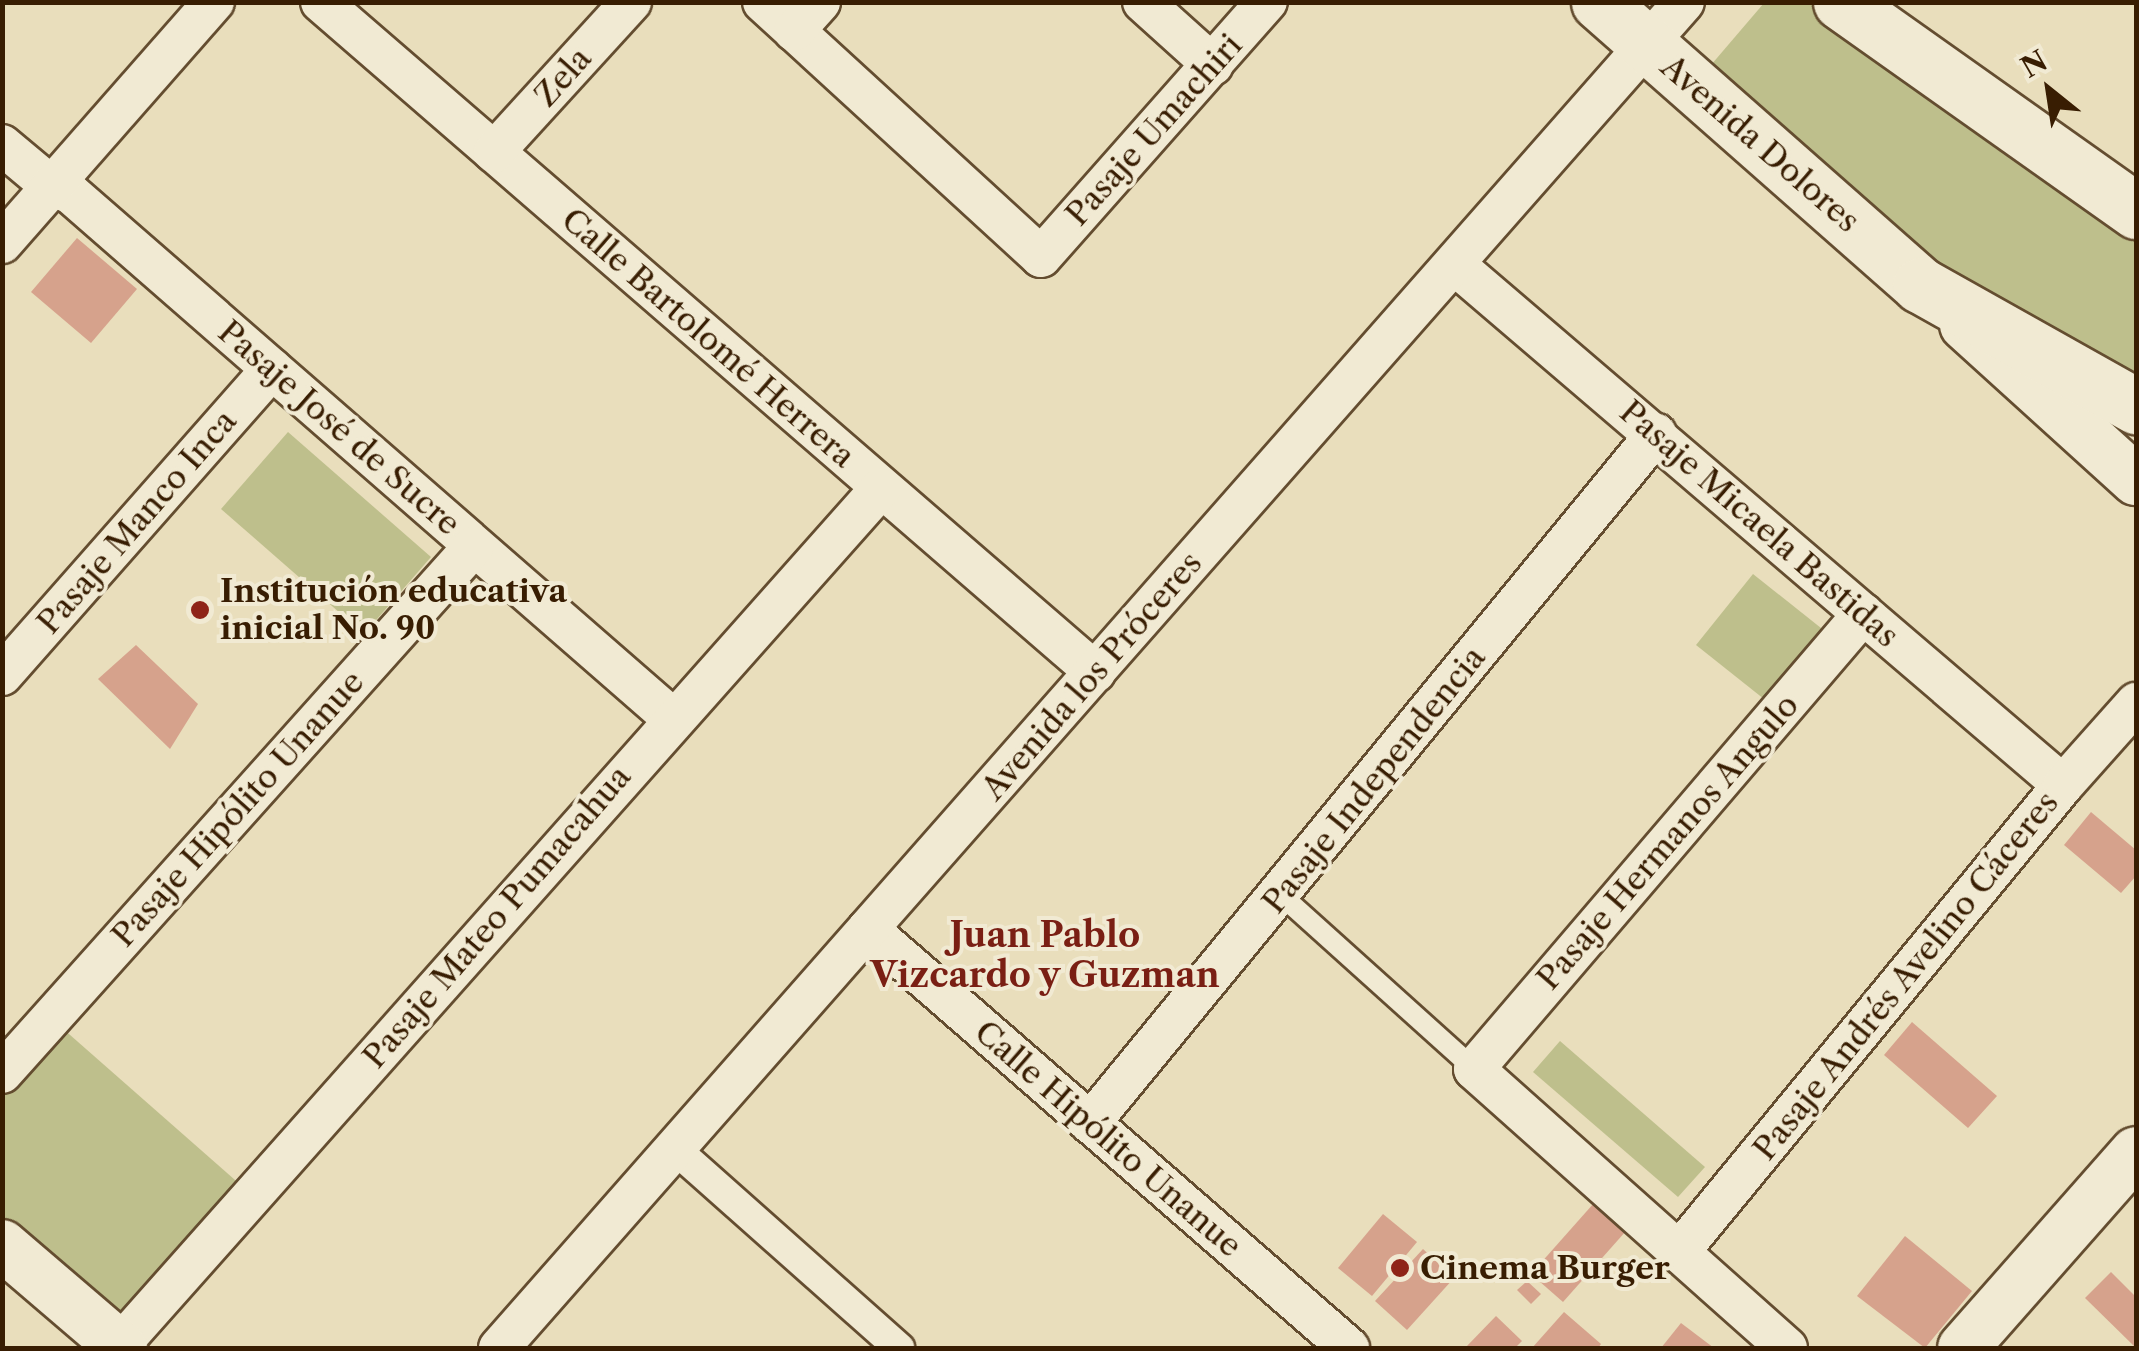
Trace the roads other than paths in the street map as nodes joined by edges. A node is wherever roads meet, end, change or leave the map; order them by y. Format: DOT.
graph roads {
  1 [pos="214,2"];
  2 [pos="321,2"];
  3 [pos="631,2"];
  4 [pos="763,2"];
  5 [pos="1142,2"];
  6 [pos="1266,2"];
  7 [pos="1600,2"];
  8 [pos="1684,2"];
  9 [pos="1852,6"];
  10 [pos="807,17"];
  11 [pos="1647,44"];
  12 [pos="1213,64"];
  13 [pos="2,145"];
  14 [pos="494,152"];
  15 [pos="51,186"];
  16 [pos="2136,211"];
  17 [pos="2,243"];
  18 [pos="1454,264"];
  19 [pos="1920,285"];
  20 [pos="272,370"];
  21 [pos="2136,406"];
  22 [pos="1656,434"];
  23 [pos="2136,480"];
  24 [pos="881,488"];
  25 [pos="474,546"];
  26 [pos="1863,614"];
  27 [pos="1095,672"];
  28 [pos="2,675"];
  29 [pos="2136,703"];
  30 [pos="672,718"];
  31 [pos="2063,785"];
  32 [pos="1281,896"];
  33 [pos="868,929"];
  34 [pos="1474,1069"];
  35 [pos="2,1073"];
  36 [pos="1090,1124"];
  37 [pos="675,1149"];
  38 [pos="2136,1152"];
  39 [pos="2,1244"];
  40 [pos="1679,1252"];
  41 [pos="120,1348"];
  42 [pos="500,1348"];
  43 [pos="898,1348"];
  44 [pos="1349,1348"];
  45 [pos="1787,1348"];
  46 [pos="1963,1348"];
  1 -- 15 [label="street"];
  2 -- 14 [label="street, Calle Bartolomé Herrera"];
  3 -- 14 [label="street, Zela"];
  4 -- 10 [label="street"];
  5 -- 12 [label="street"];
  6 -- 12 [label="street, Pasaje Umachiri"];
  7 -- 11 [label="main road, Avenida Dolores"];
  8 -- 11 [label="street, Avenida los Próceres"];
  9 -- 16 [label="main road"];
  10 -- 12 [label="street, Pasaje Umachiri"];
  11 -- 18 [label="street, Avenida los Próceres"];
  11 -- 19 [label="main road, Avenida Dolores"];
  13 -- 15 [label="street, Pasaje José de Sucre"];
  14 -- 24 [label="street, Calle Bartolomé Herrera"];
  15 -- 17 [label="street"];
  15 -- 20 [label="street, Pasaje José de Sucre"];
  18 -- 22 [label="street, Pasaje Micaela Bastidas"];
  18 -- 27 [label="street, Avenida los Próceres"];
  19 -- 21 [label="main road, Avenida Dolores"];
  19 -- 23 [label="street, Avenida Dolores"];
  20 -- 25 [label="street, Pasaje José de Sucre"];
  20 -- 28 [label="street, Pasaje Manco Inca"];
  22 -- 26 [label="street, Pasaje Micaela Bastidas"];
  22 -- 32 [label="street, Pasaje Independencia"];
  24 -- 27 [label="street, Calle Bartolomé Herrera"];
  24 -- 30 [label="street, Pasaje Mateo Pumacahua"];
  25 -- 30 [label="street, Pasaje José de Sucre"];
  25 -- 35 [label="street, Pasaje Hipólito Unanue"];
  26 -- 31 [label="street, Pasaje Micaela Bastidas"];
  26 -- 34 [label="street, Pasaje Hermanos Angulo"];
  27 -- 33 [label="street, Avenida los Próceres"];
  29 -- 31 [label="street, Pasaje Andrés Avelino Cáceres"];
  30 -- 41 [label="street, Pasaje Mateo Pumacahua"];
  31 -- 40 [label="street, Pasaje Andrés Avelino Cáceres"];
  32 -- 34 [label="lane"];
  32 -- 36 [label="street, Pasaje Independencia"];
  33 -- 36 [label="street, Calle Hipólito Unanue"];
  33 -- 37 [label="street, Avenida los Próceres"];
  34 -- 40 [label="street"];
  36 -- 44 [label="street, Calle Hipólito Unanue"];
  37 -- 42 [label="street, Avenida los Próceres"];
  37 -- 43 [label="street"];
  38 -- 46 [label="street"];
  39 -- 41 [label="street"];
  40 -- 45 [label="street"];
}
